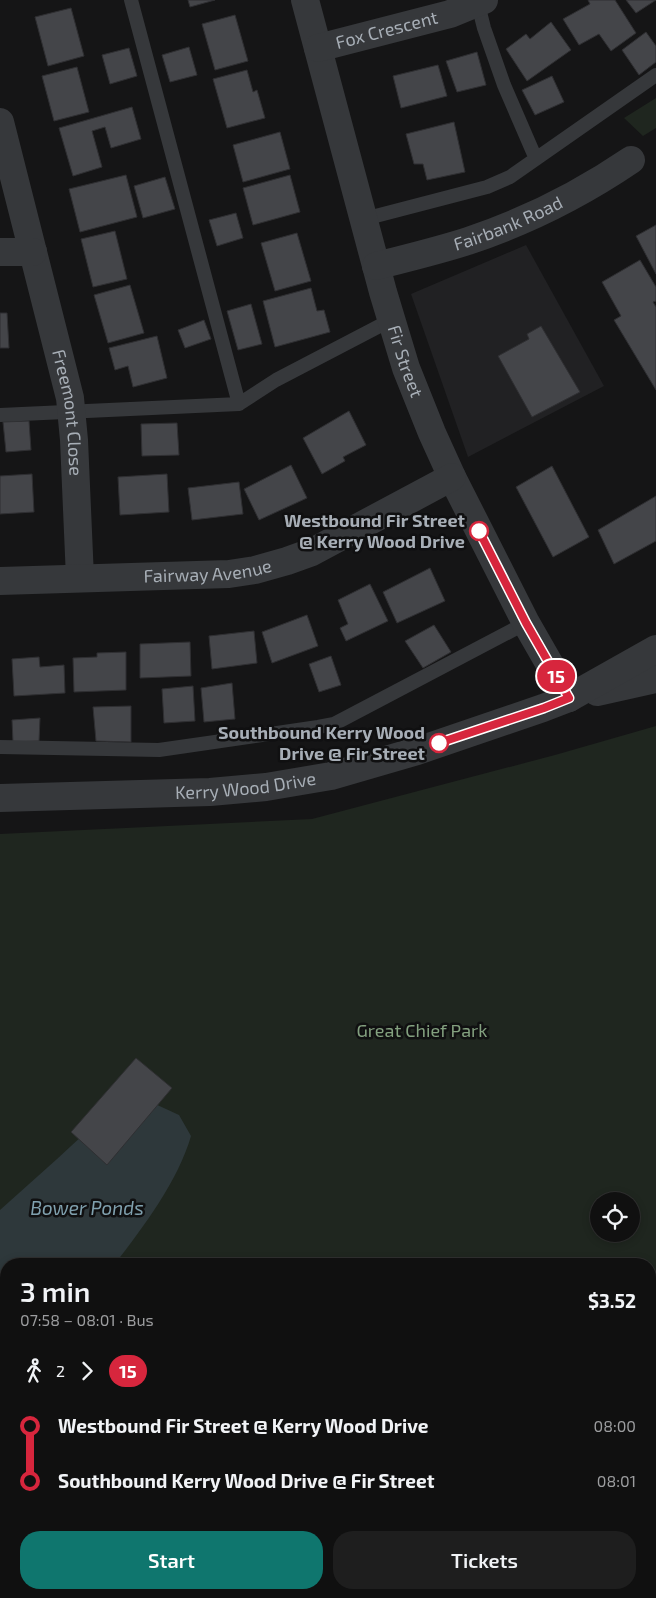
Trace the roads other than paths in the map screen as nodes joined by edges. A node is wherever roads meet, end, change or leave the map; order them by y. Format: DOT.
graph roads {
  1 [pos="130,0"];
  2 [pos="305,0"];
  3 [pos="480,1"];
  4 [pos="318,48"];
  5 [pos="656,75"];
  6 [pos="0,122"];
  7 [pos="536,159"];
  8 [pos="631,160"];
  9 [pos="364,219"];
  10 [pos="0,252"];
  11 [pos="33,252"];
  12 [pos="376,266"];
  13 [pos="391,320"];
  14 [pos="239,404"];
  15 [pos="72,413"];
  16 [pos="0,415"];
  17 [pos="452,478"];
  18 [pos="80,578"];
  19 [pos="0,581"];
  20 [pos="526,623"];
  21 [pos="656,649"];
  22 [pos="656,679"];
  23 [pos="569,698"];
  24 [pos="0,747"];
  25 [pos="0,798"];
  1 -- 14 [label="lane"];
  2 -- 4 [label="street, Fir Street"];
  3 -- 4 [label="street, Fox Crescent"];
  3 -- 7 [label="lane"];
  4 -- 9 [label="street, Fir Street"];
  5 -- 7 [label="lane"];
  6 -- 11 [label="street, Freemont Close"];
  7 -- 9 [label="lane"];
  8 -- 12 [label="street, Fairbank Road"];
  9 -- 12 [label="street, Fir Street"];
  10 -- 11 [label="street"];
  11 -- 15 [label="street, Freemont Close"];
  12 -- 13 [label="street, Fir Street"];
  13 -- 14 [label="lane"];
  13 -- 17 [label="street, Fir Street"];
  14 -- 15 [label="lane"];
  15 -- 16 [label="lane"];
  15 -- 18 [label="street, Freemont Close"];
  17 -- 18 [label="street, Fairway Avenue"];
  17 -- 20 [label="street, Fir Street"];
  18 -- 19 [label="street, Fairway Avenue"];
  20 -- 23 [label="street, Fir Street"];
  20 -- 24 [label="lane"];
  21 -- 23 [label="street, Kerry Wood Drive"];
  22 -- 23 [label="street, Kerry Wood Drive"];
  23 -- 25 [label="street, Kerry Wood Drive"];
}
